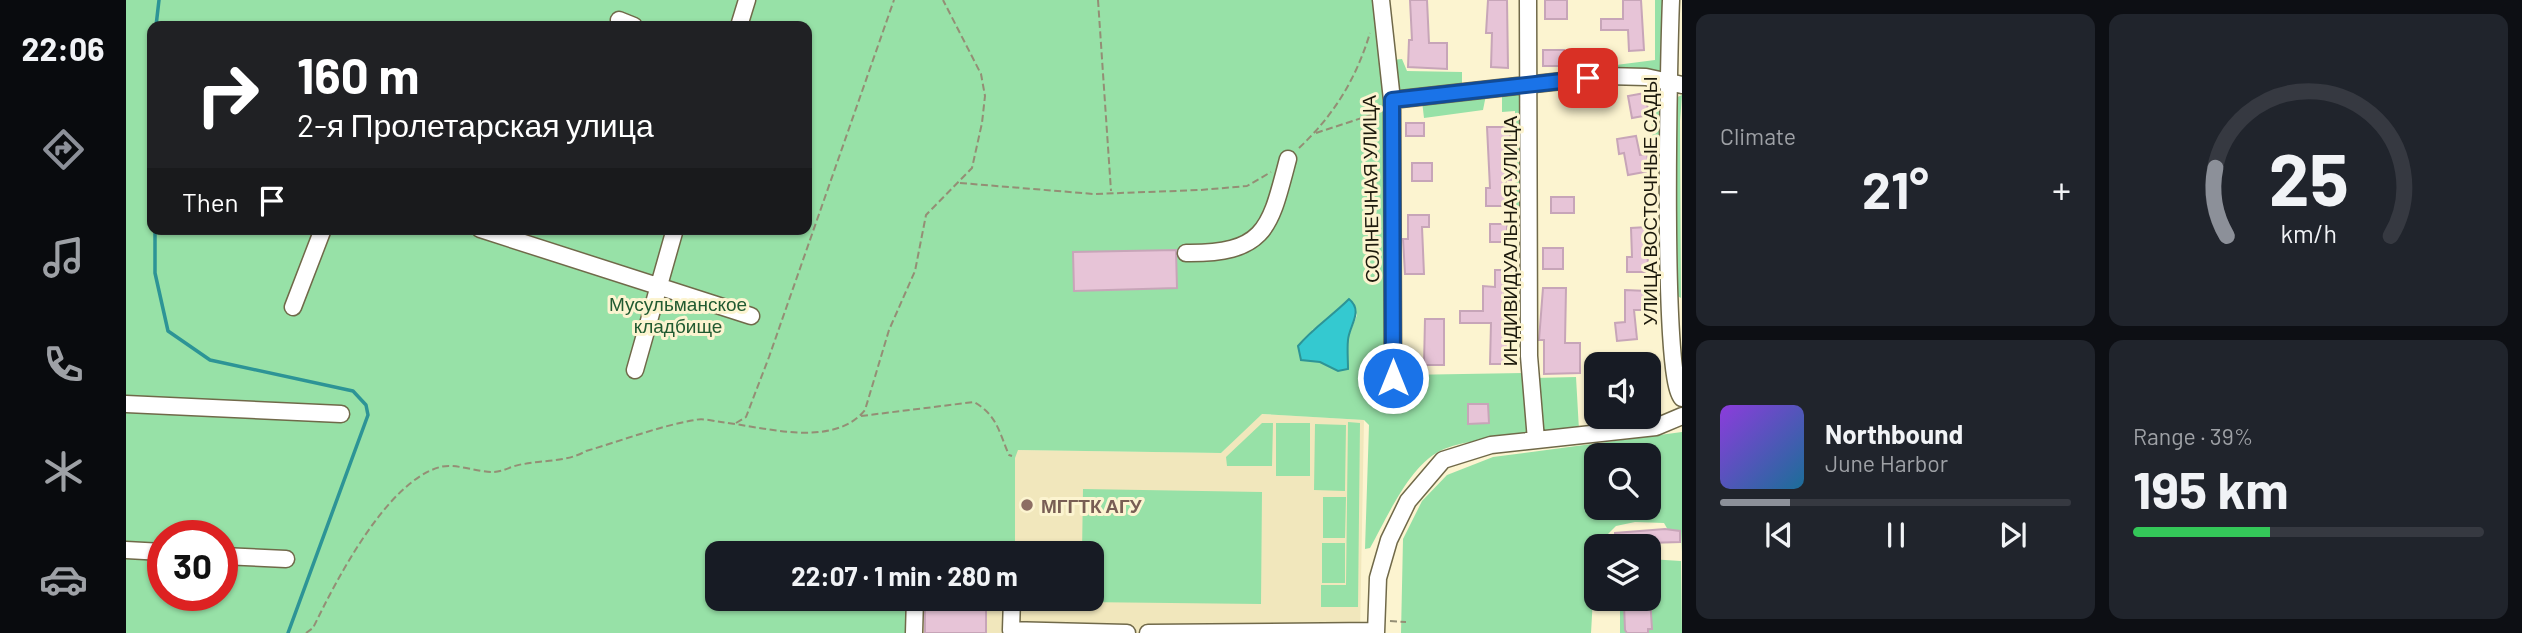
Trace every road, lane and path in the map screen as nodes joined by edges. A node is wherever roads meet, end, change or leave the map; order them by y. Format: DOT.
graph roads {
  1 [pos="747,0"];
  2 [pos="894,0"];
  3 [pos="943,0"];
  4 [pos="1098,0"];
  5 [pos="1528,0"];
  6 [pos="1671,0"];
  7 [pos="1381,7"];
  8 [pos="741,21"];
  9 [pos="1530,83"];
  10 [pos="1675,85"];
  11 [pos="1392,106"];
  12 [pos="1314,134"];
  13 [pos="1288,159"];
  14 [pos="959,183"];
  15 [pos="1111,192"];
  16 [pos="812,232"];
  17 [pos="321,235"];
  18 [pos="499,235"];
  19 [pos="673,235"];
  20 [pos="811,235"];
  21 [pos="1186,253"];
  22 [pos="659,287"];
  23 [pos="293,307"];
  24 [pos="751,316"];
  25 [pos="635,370"];
  26 [pos="1393,378"];
  27 [pos="1682,398"];
  28 [pos="126,404"];
  29 [pos="341,414"];
  30 [pos="1682,416"];
  31 [pos="860,417"];
  32 [pos="735,424"];
  33 [pos="1536,440"];
  34 [pos="1012,456"];
  35 [pos="126,550"];
  36 [pos="147,551"];
  37 [pos="238,557"];
  38 [pos="286,559"];
  39 [pos="915,611"];
  40 [pos="1012,611"];
  41 [pos="1406,622"];
  42 [pos="1379,628"];
  43 [pos="1011,632"];
  44 [pos="1291,632"];
  45 [pos="1350,632"];
  46 [pos="306,633"];
  47 [pos="914,633"];
  48 [pos="1127,633"];
  49 [pos="1148,633"];
  1 -- 8 [label="street"];
  2 -- 16 [label="path"];
  3 -- 14 [label="path"];
  4 -- 15 [label="path"];
  5 -- 9 [label="street, ИНДИВИДУАЛЬНАЯ УЛИЦА"];
  6 -- 10 [label="street, УЛИЦА ВОСТОЧНЫЕ САДЫ"];
  7 -- 11 [label="street, СОЛНЕЧНАЯ УЛИЦА"];
  7 -- 12 [label="path"];
  9 -- 10 [label="street"];
  9 -- 11 [label="street"];
  9 -- 33 [label="street, ИНДИВИДУАЛЬНАЯ УЛИЦА"];
  10 -- 27 [label="street, УЛИЦА ВОСТОЧНЫЕ САДЫ"];
  11 -- 12 [label="path"];
  11 -- 26 [label="street, СОЛНЕЧНАЯ УЛИЦА"];
  12 -- 13 [label="path"];
  13 -- 15 [label="path"];
  13 -- 21 [label="street"];
  14 -- 15 [label="path"];
  14 -- 31 [label="path"];
  17 -- 23 [label="street"];
  18 -- 22 [label="street"];
  19 -- 22 [label="street"];
  20 -- 32 [label="path"];
  22 -- 24 [label="street"];
  22 -- 25 [label="street"];
  28 -- 29 [label="street"];
  30 -- 33 [label="street"];
  31 -- 32 [label="path"];
  31 -- 34 [label="path"];
  32 -- 46 [label="path"];
  33 -- 42 [label="street"];
  35 -- 36 [label="street"];
  37 -- 38 [label="street"];
  39 -- 47 [label="street"];
  40 -- 43 [label="street"];
  41 -- 42 [label="path"];
  42 -- 45 [label="street"];
  43 -- 48 [label="street"];
  44 -- 45 [label="street"];
  44 -- 49 [label="street"];
}
